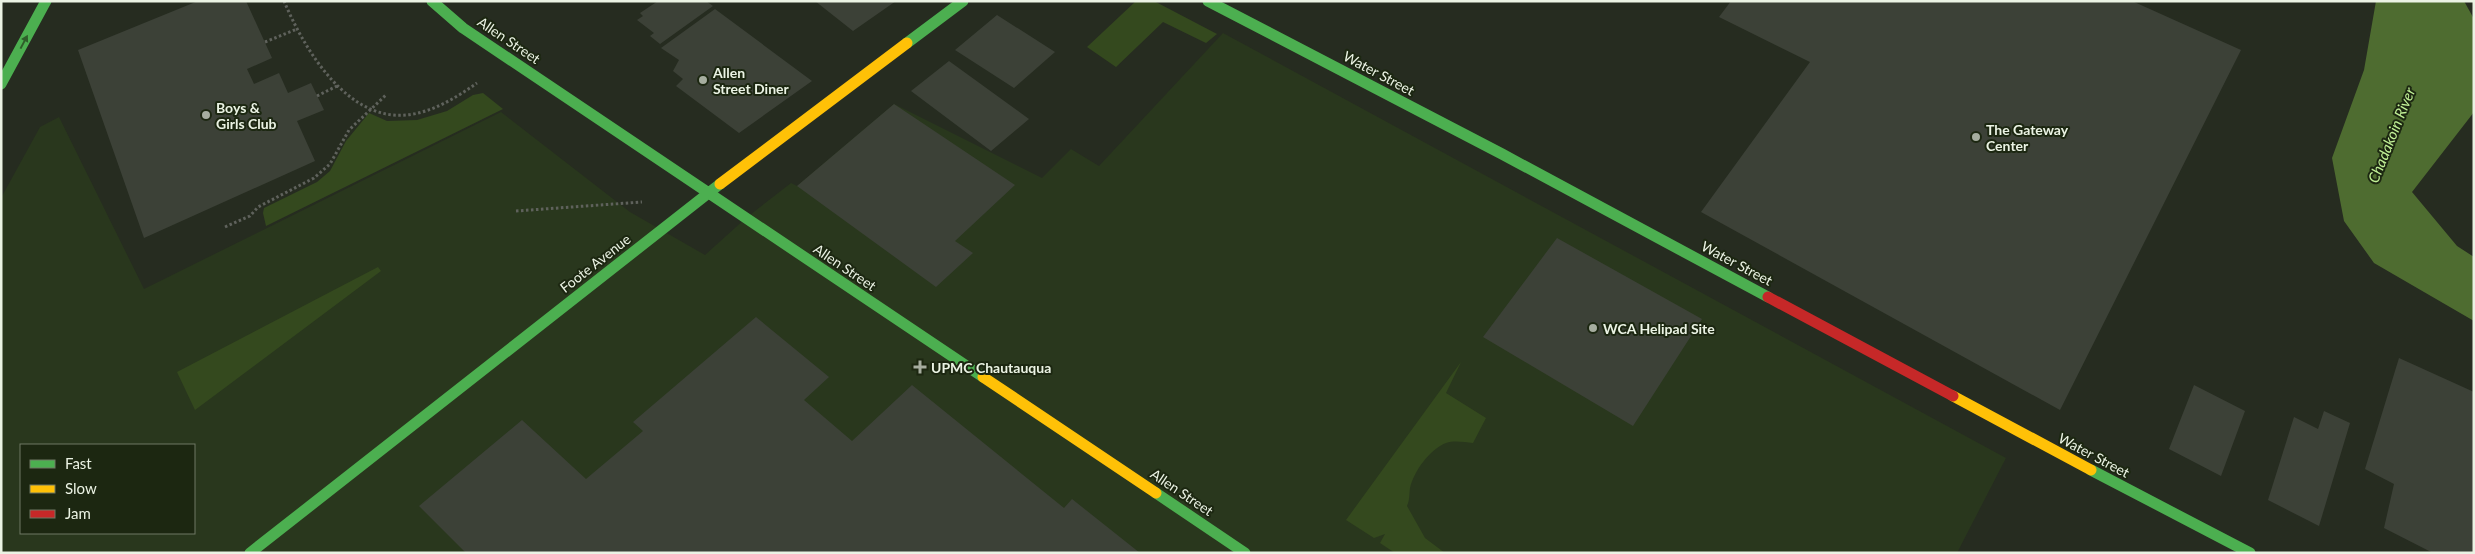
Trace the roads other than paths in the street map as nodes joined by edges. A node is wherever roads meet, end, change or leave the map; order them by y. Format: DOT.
graph roads {
  1 [pos="46,1"];
  2 [pos="432,1"];
  3 [pos="963,1"];
  4 [pos="1208,1"];
  5 [pos="1,84"];
  6 [pos="708,193"];
  7 [pos="250,553"];
  8 [pos="1245,553"];
  9 [pos="2250,553"];
  5 -- 1 [label="main road, one-way"];
  2 -- 6 [label="main road, Allen Street"];
  3 -- 6 [label="main road, Foote Avenue"];
  4 -- 9 [label="main road, Water Street"];
  6 -- 7 [label="main road, Foote Avenue"];
  6 -- 8 [label="main road, Allen Street"];
}
